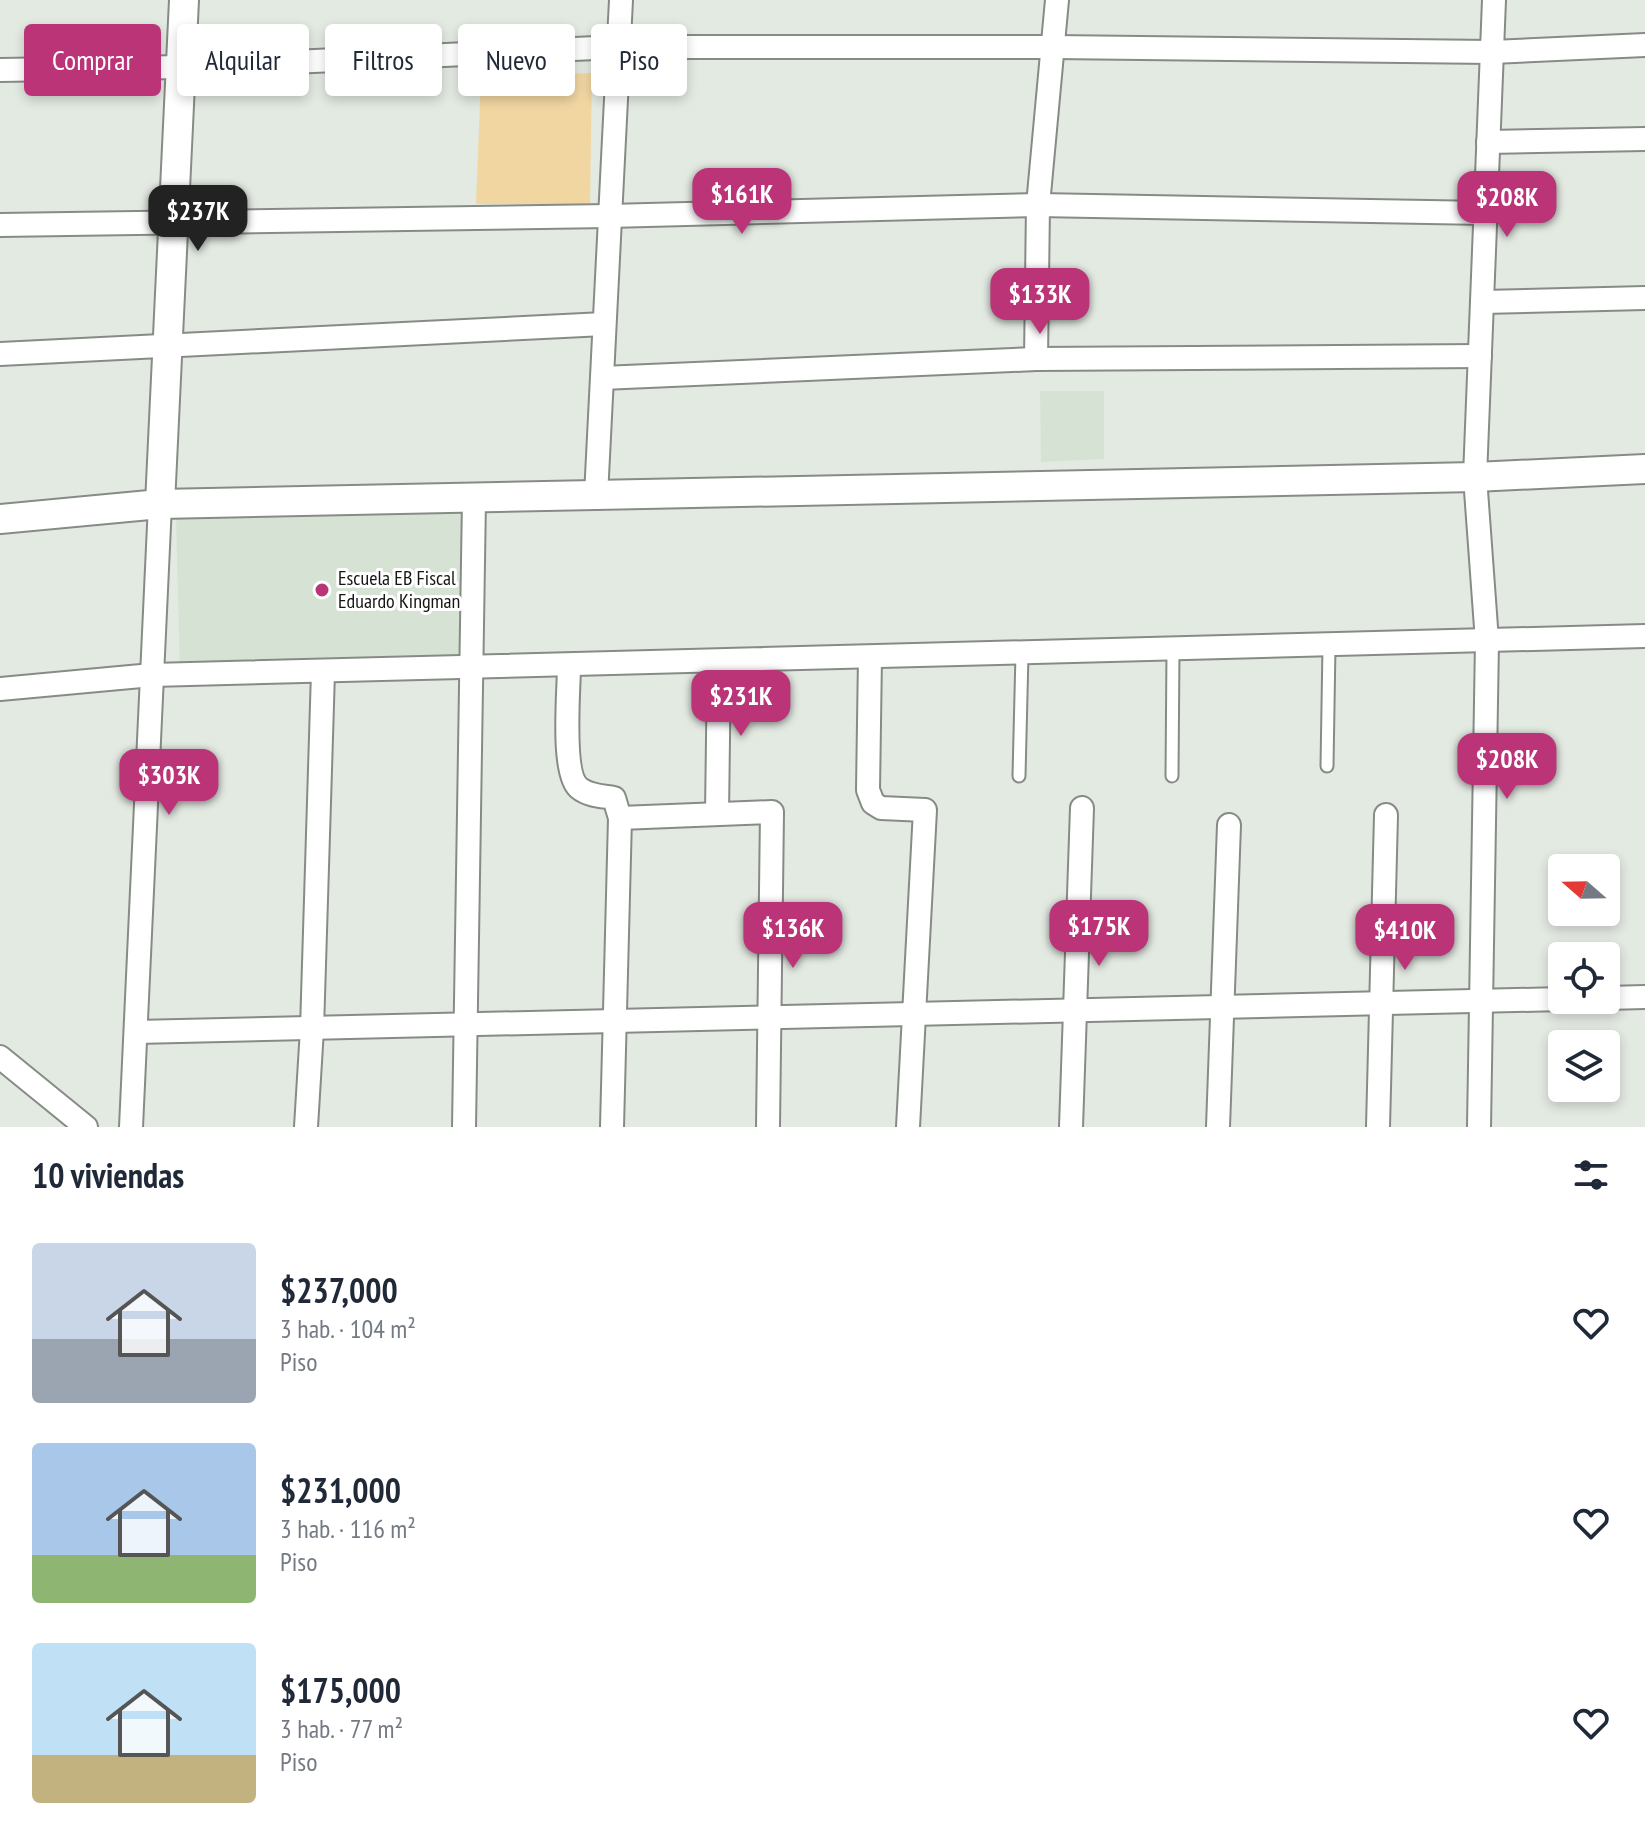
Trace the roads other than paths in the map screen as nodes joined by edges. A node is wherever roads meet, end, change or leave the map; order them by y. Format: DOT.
graph roads {
  1 [pos="184,0"];
  2 [pos="621,0"];
  3 [pos="1057,0"];
  4 [pos="1494,0"];
  5 [pos="183,24"];
  6 [pos="619,24"];
  7 [pos="1645,45"];
  8 [pos="687,47"];
  9 [pos="1054,47"];
  10 [pos="591,48"];
  11 [pos="1492,52"];
  12 [pos="309,61"];
  13 [pos="177,67"];
  14 [pos="0,70"];
  15 [pos="180,96"];
  16 [pos="615,96"];
  17 [pos="1645,139"];
  18 [pos="1488,142"];
  19 [pos="1038,205"];
  20 [pos="1485,213"];
  21 [pos="609,216"];
  22 [pos="174,223"];
  23 [pos="0,225"];
  24 [pos="1645,298"];
  25 [pos="1482,302"];
  26 [pos="604,324"];
  27 [pos="168,345"];
  28 [pos="0,354"];
  29 [pos="1480,356"];
  30 [pos="1036,359"];
  31 [pos="602,378"];
  32 [pos="1645,469"];
  33 [pos="1475,477"];
  34 [pos="596,496"];
  35 [pos="474,499"];
  36 [pos="160,504"];
  37 [pos="0,519"];
  38 [pos="1645,636"];
  39 [pos="1487,641"];
  40 [pos="1329,646"];
  41 [pos="1173,650"];
  42 [pos="1022,654"];
  43 [pos="870,657"];
  44 [pos="719,662"];
  45 [pos="569,666"];
  46 [pos="472,668"];
  47 [pos="323,672"];
  48 [pos="152,675"];
  49 [pos="0,689"];
  50 [pos="1327,766"];
  51 [pos="1019,776"];
  52 [pos="1172,776"];
  53 [pos="1082,808"];
  54 [pos="717,814"];
  55 [pos="1386,815"];
  56 [pos="620,818"];
  57 [pos="1229,825"];
  58 [pos="1645,997"];
  59 [pos="1620,998"];
  60 [pos="1548,999"];
  61 [pos="1481,1000"];
  62 [pos="1381,1004"];
  63 [pos="1222,1006"];
  64 [pos="1075,1008"];
  65 [pos="914,1013"];
  66 [pos="769,1018"];
  67 [pos="615,1021"];
  68 [pos="466,1025"];
  69 [pos="312,1029"];
  70 [pos="136,1032"];
  71 [pos="0,1057"];
  72 [pos="86,1127"];
  73 [pos="131,1127"];
  74 [pos="306,1127"];
  75 [pos="464,1127"];
  76 [pos="612,1127"];
  77 [pos="768,1127"];
  78 [pos="908,1127"];
  79 [pos="1071,1127"];
  80 [pos="1218,1127"];
  81 [pos="1378,1127"];
  82 [pos="1479,1127"];
  1 -- 5 [label="street"];
  2 -- 6 [label="street"];
  3 -- 9 [label="street"];
  4 -- 11 [label="street"];
  7 -- 11 [label="street"];
  8 -- 9 [label="street"];
  9 -- 11 [label="street"];
  9 -- 19 [label="street"];
  10 -- 12 [label="street"];
  11 -- 18 [label="street"];
  13 -- 14 [label="street"];
  15 -- 22 [label="street"];
  16 -- 21 [label="street"];
  17 -- 18 [label="street"];
  18 -- 20 [label="street"];
  19 -- 20 [label="street"];
  19 -- 21 [label="street"];
  19 -- 30 [label="street"];
  20 -- 25 [label="street"];
  21 -- 22 [label="street"];
  21 -- 26 [label="street"];
  22 -- 23 [label="street"];
  22 -- 27 [label="street"];
  24 -- 25 [label="street"];
  25 -- 29 [label="street"];
  26 -- 27 [label="street"];
  26 -- 31 [label="street"];
  27 -- 28 [label="street"];
  27 -- 36 [label="street"];
  29 -- 30 [label="street"];
  29 -- 33 [label="street"];
  30 -- 31 [label="street"];
  31 -- 34 [label="street"];
  32 -- 33 [label="street"];
  33 -- 34 [label="street"];
  33 -- 39 [label="street"];
  34 -- 35 [label="street"];
  35 -- 36 [label="street"];
  35 -- 46 [label="street"];
  36 -- 37 [label="street"];
  36 -- 48 [label="street"];
  38 -- 39 [label="street"];
  39 -- 40 [label="street"];
  39 -- 61 [label="street"];
  40 -- 41 [label="street"];
  40 -- 50 [label="lane"];
  41 -- 42 [label="street"];
  41 -- 52 [label="lane"];
  42 -- 43 [label="street"];
  42 -- 51 [label="lane"];
  43 -- 44 [label="street"];
  43 -- 65 [label="street"];
  44 -- 45 [label="street"];
  44 -- 54 [label="street"];
  45 -- 46 [label="street"];
  45 -- 56 [label="street"];
  46 -- 47 [label="street"];
  46 -- 68 [label="street"];
  47 -- 48 [label="street"];
  47 -- 69 [label="street"];
  48 -- 49 [label="street"];
  48 -- 70 [label="street"];
  53 -- 64 [label="street"];
  54 -- 56 [label="street"];
  54 -- 66 [label="street"];
  55 -- 62 [label="street"];
  56 -- 67 [label="street"];
  57 -- 63 [label="street"];
  58 -- 59 [label="street"];
  60 -- 61 [label="street"];
  61 -- 62 [label="street"];
  61 -- 82 [label="street"];
  62 -- 63 [label="street"];
  62 -- 81 [label="street"];
  63 -- 64 [label="street"];
  63 -- 80 [label="street"];
  64 -- 65 [label="street"];
  64 -- 79 [label="street"];
  65 -- 66 [label="street"];
  65 -- 78 [label="street"];
  66 -- 67 [label="street"];
  66 -- 77 [label="street"];
  67 -- 68 [label="street"];
  67 -- 76 [label="street"];
  68 -- 69 [label="street"];
  68 -- 75 [label="street"];
  69 -- 70 [label="street"];
  69 -- 74 [label="street"];
  70 -- 73 [label="street"];
  71 -- 72 [label="street"];
}
